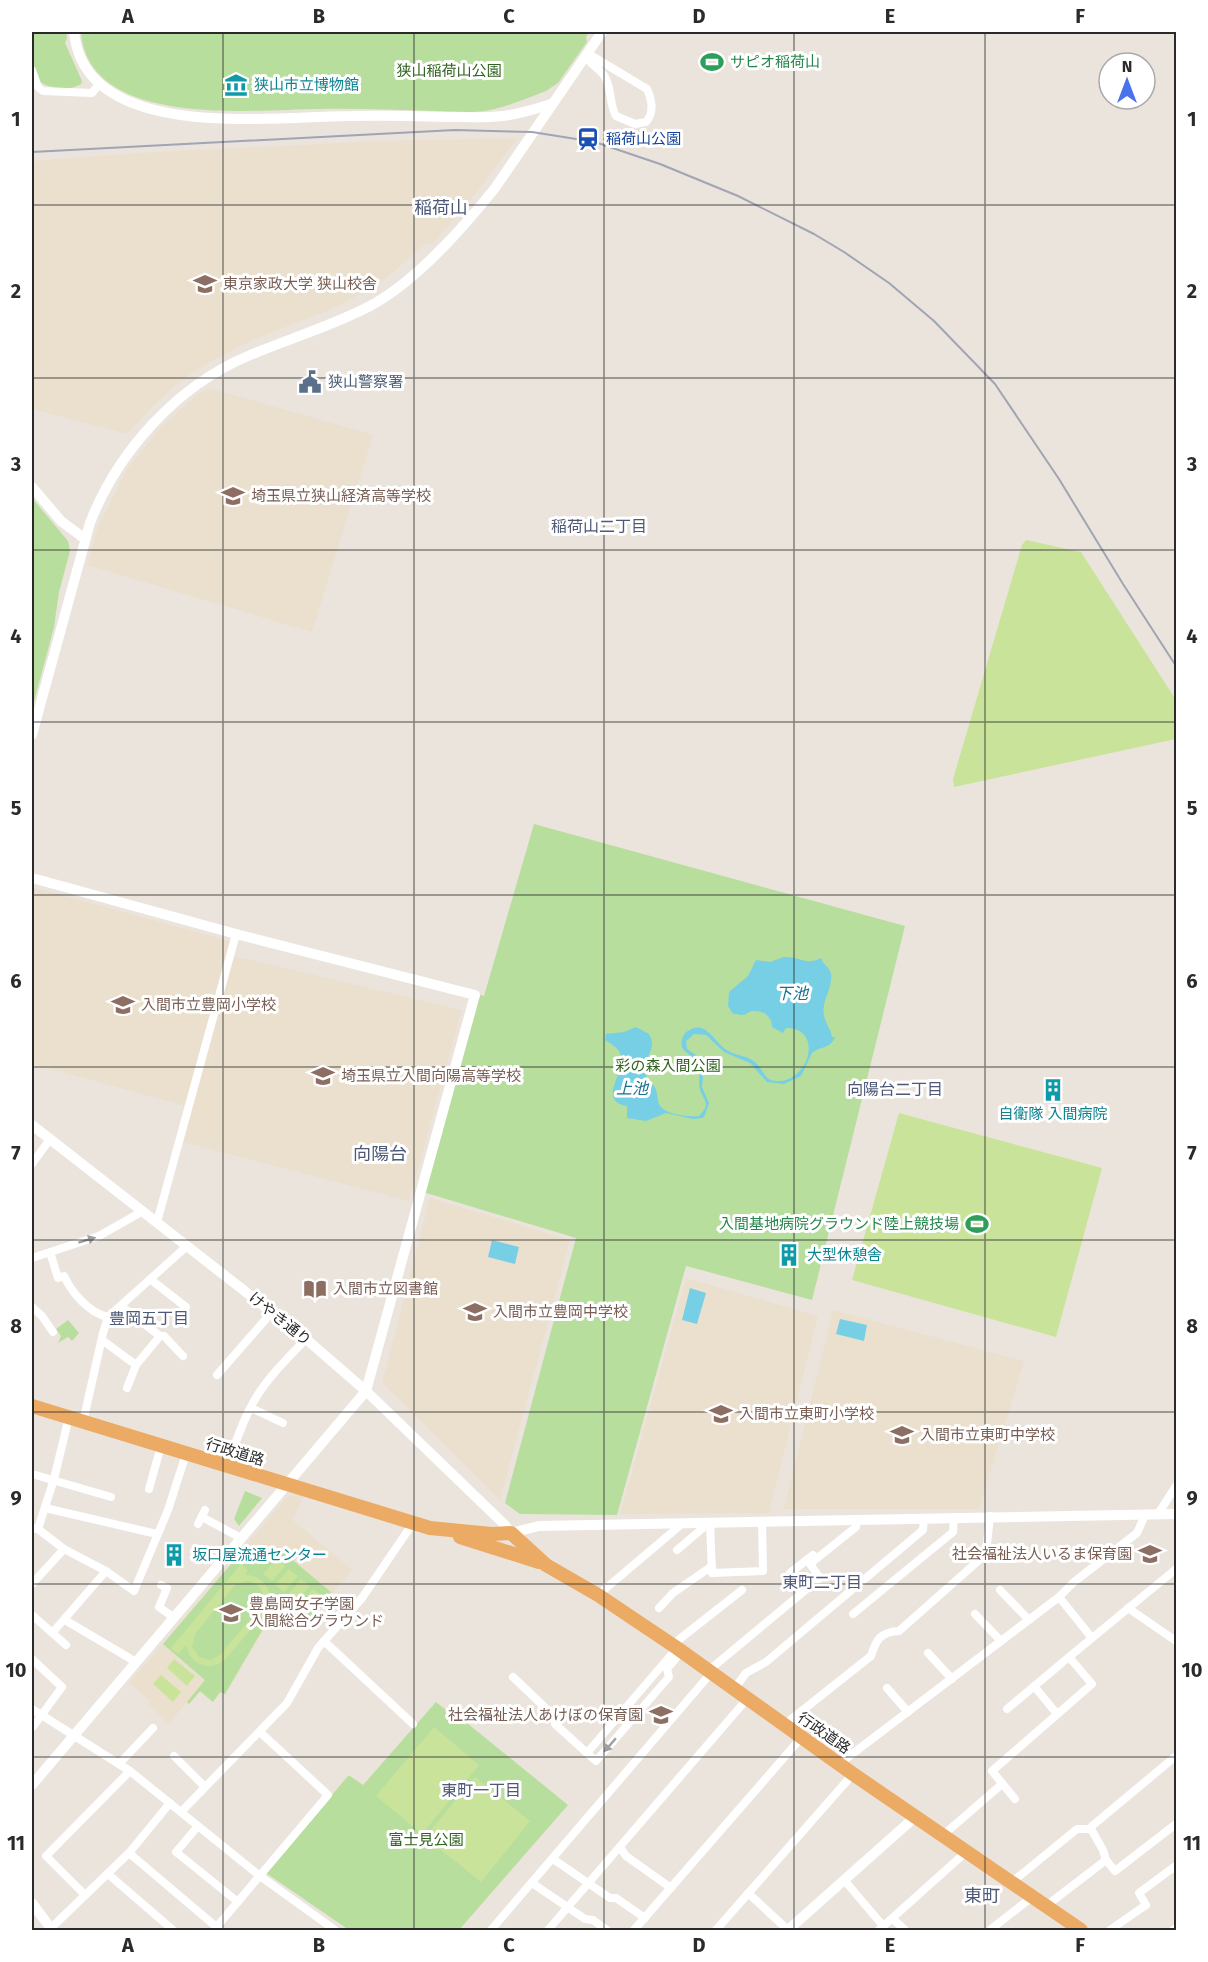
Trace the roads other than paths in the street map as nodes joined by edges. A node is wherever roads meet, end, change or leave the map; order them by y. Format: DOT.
graph roads {
  1 [pos="74,32"];
  2 [pos="602,32"];
  3 [pos="586,55"];
  4 [pos="32,70"];
  5 [pos="99,84"];
  6 [pos="35,89"];
  7 [pos="552,104"];
  8 [pos="32,487"];
  9 [pos="85,539"];
  10 [pos="32,735"];
  11 [pos="32,878"];
  12 [pos="236,934"];
  13 [pos="32,1125"];
  14 [pos="50,1139"];
  15 [pos="32,1164"];
  16 [pos="143,1211"];
  17 [pos="157,1222"];
  18 [pos="187,1246"];
  19 [pos="50,1252"];
  20 [pos="32,1258"];
  21 [pos="150,1279"];
  22 [pos="121,1306"];
  23 [pos="32,1307"];
  24 [pos="186,1307"];
  25 [pos="272,1312"];
  26 [pos="108,1317"];
  27 [pos="53,1332"];
  28 [pos="160,1336"];
  29 [pos="306,1339"];
  30 [pos="102,1340"];
  31 [pos="183,1356"];
  32 [pos="136,1365"];
  33 [pos="217,1375"];
  34 [pos="127,1388"];
  35 [pos="366,1391"];
  36 [pos="32,1406"];
  37 [pos="251,1408"];
  38 [pos="76,1420"];
  39 [pos="283,1423"];
  40 [pos="161,1446"];
  41 [pos="186,1454"];
  42 [pos="227,1467"];
  43 [pos="32,1474"];
  44 [pos="54,1479"];
  45 [pos="287,1485"];
  46 [pos="1176,1486"];
  47 [pos="149,1489"];
  48 [pos="111,1497"];
  49 [pos="45,1508"];
  50 [pos="1158,1514"];
  51 [pos="1176,1514"];
  52 [pos="1145,1515"];
  53 [pos="990,1516"];
  54 [pos="202,1517"];
  55 [pos="954,1517"];
  56 [pos="924,1518"];
  57 [pos="851,1520"];
  58 [pos="762,1521"];
  59 [pos="710,1522"];
  60 [pos="414,1523"];
  61 [pos="683,1523"];
  62 [pos="430,1528"];
  63 [pos="35,1529"];
  64 [pos="511,1533"];
  65 [pos="157,1534"];
  66 [pos="241,1538"];
  67 [pos="64,1549"];
  68 [pos="677,1550"];
  69 [pos="546,1564"];
  70 [pos="712,1566"];
  71 [pos="1176,1569"];
  72 [pos="106,1571"];
  73 [pos="790,1574"];
  74 [pos="32,1584"];
  75 [pos="161,1585"];
  76 [pos="742,1590"];
  77 [pos="1000,1590"];
  78 [pos="598,1595"];
  79 [pos="1059,1597"];
  80 [pos="659,1608"];
  81 [pos="1128,1608"];
  82 [pos="853,1614"];
  83 [pos="975,1614"];
  84 [pos="32,1615"];
  85 [pos="173,1617"];
  86 [pos="65,1620"];
  87 [pos="1029,1620"];
  88 [pos="53,1632"];
  89 [pos="1092,1638"];
  90 [pos="324,1641"];
  91 [pos="1001,1641"];
  92 [pos="1176,1641"];
  93 [pos="66,1645"];
  94 [pos="677,1648"];
  95 [pos="928,1653"];
  96 [pos="1069,1657"];
  97 [pos="32,1659"];
  98 [pos="136,1662"];
  99 [pos="709,1672"];
  100 [pos="513,1677"];
  101 [pos="951,1679"];
  102 [pos="1034,1686"];
  103 [pos="888,1688"];
  104 [pos="734,1689"];
  105 [pos="747,1699"];
  106 [pos="32,1709"];
  107 [pos="1006,1709"];
  108 [pos="908,1712"];
  109 [pos="1057,1714"];
  110 [pos="40,1715"];
  111 [pos="414,1724"];
  112 [pos="784,1725"];
  113 [pos="32,1728"];
  114 [pos="153,1728"];
  115 [pos="260,1732"];
  116 [pos="73,1735"];
  117 [pos="801,1737"];
  118 [pos="174,1756"];
  119 [pos="1176,1756"];
  120 [pos="119,1764"];
  121 [pos="839,1764"];
  122 [pos="130,1771"];
  123 [pos="853,1774"];
  124 [pos="1002,1784"];
  125 [pos="32,1785"];
  126 [pos="204,1787"];
  127 [pos="1014,1799"];
  128 [pos="170,1803"];
  129 [pos="181,1812"];
  130 [pos="915,1817"];
  131 [pos="1176,1824"];
  132 [pos="198,1826"];
  133 [pos="1091,1829"];
  134 [pos="942,1836"];
  135 [pos="620,1847"];
  136 [pos="966,1852"];
  137 [pos="129,1853"];
  138 [pos="553,1859"];
  139 [pos="1106,1860"];
  140 [pos="1176,1870"];
  141 [pos="108,1874"];
  142 [pos="260,1876"];
  143 [pos="845,1881"];
  144 [pos="532,1883"];
  145 [pos="1011,1883"];
  146 [pos="589,1884"];
  147 [pos="670,1888"];
  148 [pos="748,1893"];
  149 [pos="85,1895"];
  150 [pos="1032,1897"];
  151 [pos="238,1902"];
  152 [pos="32,1903"];
  153 [pos="1046,1906"];
  154 [pos="569,1907"];
  155 [pos="645,1918"];
  156 [pos="893,1919"];
  157 [pos="1001,1927"];
  158 [pos="1176,1928"];
  159 [pos="217,1929"];
  160 [pos="331,1929"];
  161 [pos="882,1929"];
  162 [pos="51,1930"];
  163 [pos="173,1930"];
  164 [pos="491,1930"];
  165 [pos="548,1930"];
  166 [pos="608,1930"];
  167 [pos="637,1930"];
  168 [pos="716,1930"];
  169 [pos="788,1930"];
  170 [pos="904,1930"];
  171 [pos="990,1930"];
  172 [pos="1081,1930"];
  173 [pos="1110,1930"];
  174 [pos="1173,1930"];
  1 -- 5 [label="street"];
  2 -- 3 [label="street"];
  3 -- 3 [label="street"];
  3 -- 7 [label="street"];
  4 -- 6 [label="street"];
  5 -- 6 [label="street"];
  5 -- 7 [label="street"];
  7 -- 9 [label="street"];
  8 -- 9 [label="street"];
  9 -- 10 [label="street"];
  11 -- 12 [label="street"];
  12 -- 17 [label="street"];
  12 -- 35 [label="street"];
  13 -- 14 [label="street, けやき通り"];
  14 -- 15 [label="street"];
  14 -- 16 [label="street, けやき通り"];
  16 -- 17 [label="street, けやき通り"];
  19 -- 16 [label="street, one-way"];
  17 -- 18 [label="street, けやき通り"];
  18 -- 21 [label="street"];
  18 -- 25 [label="street, けやき通り"];
  19 -- 20 [label="street"];
  19 -- 26 [label="street"];
  21 -- 22 [label="street"];
  21 -- 24 [label="street"];
  22 -- 26 [label="street"];
  22 -- 28 [label="street"];
  23 -- 27 [label="street"];
  25 -- 29 [label="street, けやき通り"];
  25 -- 33 [label="street"];
  26 -- 30 [label="street"];
  28 -- 31 [label="street"];
  28 -- 32 [label="street"];
  29 -- 35 [label="street, けやき通り"];
  29 -- 37 [label="street"];
  30 -- 32 [label="street"];
  30 -- 38 [label="street"];
  32 -- 34 [label="street"];
  35 -- 45 [label="street"];
  35 -- 64 [label="street, けやき通り"];
  36 -- 38 [label="highway, 行政道路"];
  37 -- 39 [label="street"];
  37 -- 42 [label="street"];
  38 -- 40 [label="highway, 行政道路"];
  38 -- 44 [label="street"];
  40 -- 41 [label="highway, 行政道路"];
  40 -- 47 [label="street"];
  41 -- 42 [label="highway, 行政道路"];
  41 -- 65 [label="street"];
  42 -- 45 [label="highway, 行政道路"];
  43 -- 44 [label="street"];
  44 -- 48 [label="street"];
  44 -- 49 [label="street"];
  45 -- 60 [label="highway, 行政道路"];
  45 -- 66 [label="street"];
  46 -- 50 [label="street"];
  49 -- 63 [label="street"];
  49 -- 65 [label="street"];
  50 -- 51 [label="street"];
  50 -- 52 [label="street"];
  52 -- 53 [label="street"];
  52 -- 79 [label="street"];
  53 -- 55 [label="street"];
  53 -- 112 [label="street"];
  54 -- 66 [label="street"];
  55 -- 56 [label="street"];
  55 -- 82 [label="street"];
  56 -- 57 [label="street"];
  56 -- 104 [label="street"];
  57 -- 58 [label="street"];
  57 -- 73 [label="street"];
  57 -- 99 [label="street"];
  58 -- 59 [label="street"];
  58 -- 70 [label="street"];
  59 -- 61 [label="street"];
  59 -- 68 [label="street"];
  59 -- 70 [label="street"];
  60 -- 62 [label="highway, 行政道路"];
  60 -- 90 [label="street"];
  61 -- 64 [label="street"];
  61 -- 78 [label="street"];
  62 -- 64 [label="highway, 行政道路"];
  62 -- 69 [label="highway, 行政道路"];
  63 -- 67 [label="street"];
  64 -- 69 [label="highway, 行政道路"];
  65 -- 72 [label="street"];
  66 -- 85 [label="street"];
  67 -- 72 [label="street"];
  67 -- 74 [label="street"];
  69 -- 78 [label="highway, 行政道路"];
  70 -- 80 [label="street"];
  71 -- 81 [label="street"];
  72 -- 86 [label="street"];
  75 -- 85 [label="street"];
  76 -- 94 [label="street"];
  77 -- 87 [label="street"];
  78 -- 94 [label="highway, 行政道路"];
  79 -- 87 [label="street"];
  79 -- 89 [label="street"];
  81 -- 89 [label="street"];
  81 -- 92 [label="street"];
  83 -- 91 [label="street"];
  84 -- 88 [label="street"];
  85 -- 98 [label="street"];
  86 -- 88 [label="street"];
  86 -- 98 [label="street"];
  87 -- 91 [label="street"];
  88 -- 93 [label="street"];
  89 -- 96 [label="street"];
  90 -- 111 [label="street"];
  90 -- 115 [label="street"];
  91 -- 101 [label="street"];
  94 -- 99 [label="highway, 行政道路"];
  94 -- 100 [label="street"];
  95 -- 101 [label="street"];
  96 -- 102 [label="street"];
  96 -- 109 [label="street"];
  97 -- 110 [label="street"];
  98 -- 116 [label="street"];
  99 -- 104 [label="highway, 行政道路"];
  99 -- 138 [label="street"];
  101 -- 108 [label="street"];
  102 -- 107 [label="street"];
  102 -- 109 [label="street"];
  103 -- 108 [label="street"];
  104 -- 105 [label="highway, 行政道路"];
  105 -- 112 [label="highway, 行政道路"];
  105 -- 135 [label="street"];
  106 -- 110 [label="street"];
  108 -- 121 [label="street"];
  109 -- 124 [label="street"];
  110 -- 113 [label="street"];
  110 -- 116 [label="street"];
  112 -- 117 [label="highway, 行政道路"];
  114 -- 120 [label="street"];
  115 -- 126 [label="street"];
  115 -- 142 [label="street"];
  116 -- 120 [label="street"];
  116 -- 125 [label="street"];
  117 -- 121 [label="highway, 行政道路"];
  117 -- 147 [label="street"];
  118 -- 126 [label="street"];
  119 -- 133 [label="street"];
  120 -- 122 [label="street"];
  121 -- 123 [label="highway, 行政道路"];
  122 -- 128 [label="street"];
  122 -- 149 [label="street"];
  123 -- 130 [label="highway, 行政道路"];
  123 -- 148 [label="street"];
  124 -- 127 [label="street"];
  124 -- 134 [label="street"];
  126 -- 129 [label="street"];
  128 -- 129 [label="street"];
  128 -- 137 [label="street"];
  129 -- 132 [label="street"];
  130 -- 134 [label="highway, 行政道路"];
  130 -- 143 [label="street"];
  131 -- 139 [label="street"];
  132 -- 142 [label="street"];
  132 -- 151 [label="street"];
  133 -- 139 [label="street"];
  133 -- 145 [label="street"];
  134 -- 136 [label="highway, 行政道路"];
  135 -- 146 [label="street"];
  135 -- 147 [label="street"];
  136 -- 145 [label="highway, 行政道路"];
  136 -- 156 [label="street"];
  137 -- 141 [label="street"];
  137 -- 159 [label="street"];
  138 -- 144 [label="street"];
  138 -- 146 [label="street"];
  139 -- 153 [label="street"];
  140 -- 173 [label="street"];
  141 -- 149 [label="street"];
  141 -- 163 [label="street"];
  142 -- 151 [label="street"];
  142 -- 160 [label="street"];
  143 -- 161 [label="street"];
  143 -- 169 [label="street"];
  144 -- 154 [label="street"];
  144 -- 164 [label="street"];
  145 -- 150 [label="highway, 行政道路"];
  146 -- 154 [label="street"];
  146 -- 155 [label="street"];
  147 -- 155 [label="street"];
  148 -- 168 [label="street"];
  148 -- 169 [label="street"];
  149 -- 162 [label="street"];
  150 -- 153 [label="highway, 行政道路"];
  150 -- 157 [label="street"];
  151 -- 159 [label="street"];
  152 -- 162 [label="street"];
  153 -- 172 [label="highway, 行政道路"];
  154 -- 165 [label="street"];
  154 -- 166 [label="street"];
  155 -- 167 [label="street"];
  156 -- 161 [label="street"];
  156 -- 170 [label="street"];
  157 -- 171 [label="street"];
  158 -- 174 [label="street"];
}
